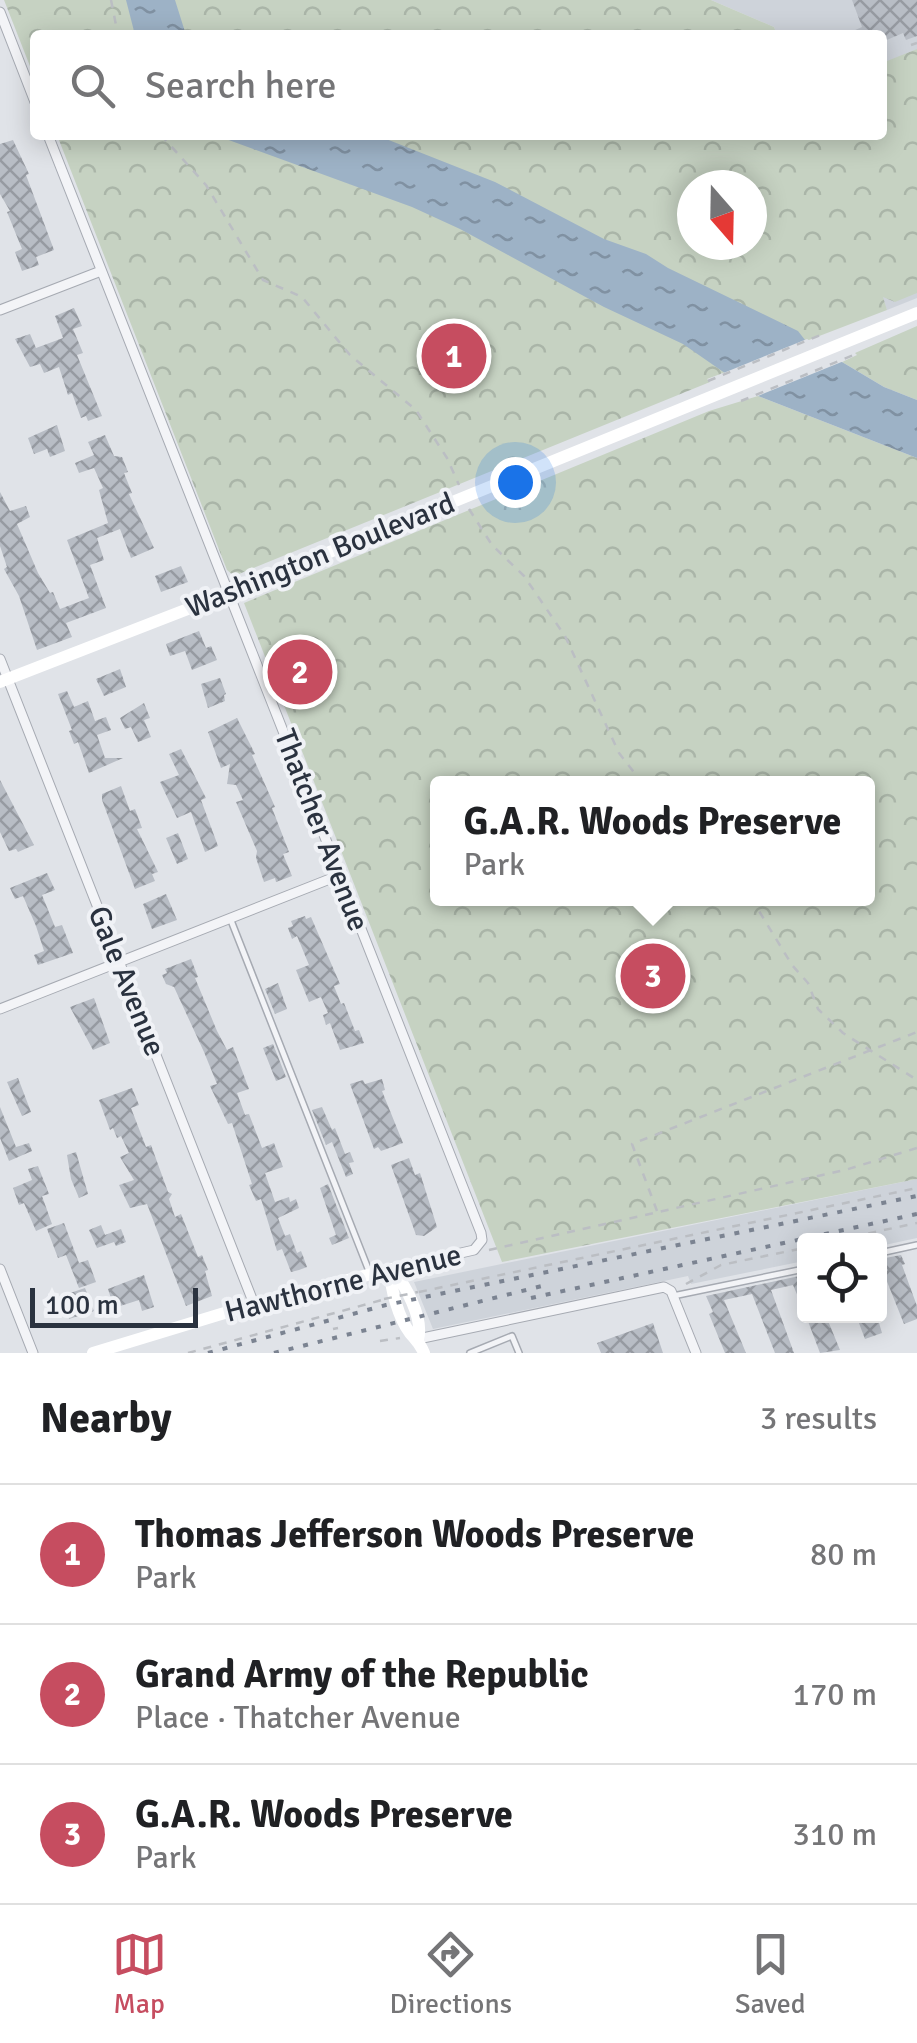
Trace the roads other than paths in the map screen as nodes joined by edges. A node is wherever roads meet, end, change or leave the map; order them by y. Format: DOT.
graph roads {
  1 [pos="0,12"];
  2 [pos="30,89"];
  3 [pos="50,140"];
  4 [pos="101,270"];
  5 [pos="0,310"];
  6 [pos="917,312"];
  7 [pos="229,593"];
  8 [pos="0,659"];
  9 [pos="4,680"];
  10 [pos="340,875"];
  11 [pos="230,918"];
  12 [pos="119,962"];
  13 [pos="0,1009"];
  14 [pos="478,1246"];
  15 [pos="917,1246"];
  16 [pos="887,1252"];
  17 [pos="0,1269"];
  18 [pos="391,1269"];
  19 [pos="797,1270"];
  20 [pos="370,1274"];
  21 [pos="671,1292"];
  22 [pos="254,1304"];
  23 [pos="421,1346"];
  24 [pos="118,1350"];
  25 [pos="34,1353"];
  26 [pos="92,1353"];
  27 [pos="470,1353"];
  28 [pos="519,1353"];
  29 [pos="696,1353"];
  1 -- 2 [label="street"];
  3 -- 4 [label="street, Thatcher Avenue"];
  4 -- 5 [label="street"];
  4 -- 7 [label="street, Thatcher Avenue"];
  6 -- 7 [label="street, Washington Boulevard"];
  7 -- 9 [label="street, Washington Boulevard"];
  7 -- 10 [label="street, Thatcher Avenue"];
  8 -- 9 [label="street, Gale Avenue"];
  9 -- 12 [label="street, Gale Avenue"];
  10 -- 11 [label="street"];
  10 -- 14 [label="street, Thatcher Avenue"];
  11 -- 12 [label="street"];
  11 -- 20 [label="lane"];
  12 -- 13 [label="street"];
  12 -- 22 [label="street, Gale Avenue"];
  14 -- 18 [label="street, Hawthorne Avenue"];
  15 -- 16 [label="lane"];
  17 -- 25 [label="street"];
  18 -- 20 [label="street, Hawthorne Avenue"];
  18 -- 23 [label="street"];
  19 -- 21 [label="lane"];
  20 -- 22 [label="street, Hawthorne Avenue"];
  21 -- 23 [label="street"];
  21 -- 29 [label="street"];
  22 -- 24 [label="street, Hawthorne Avenue"];
  24 -- 26 [label="street, Hawthorne Avenue"];
  27 -- 28 [label="lane"];
}
